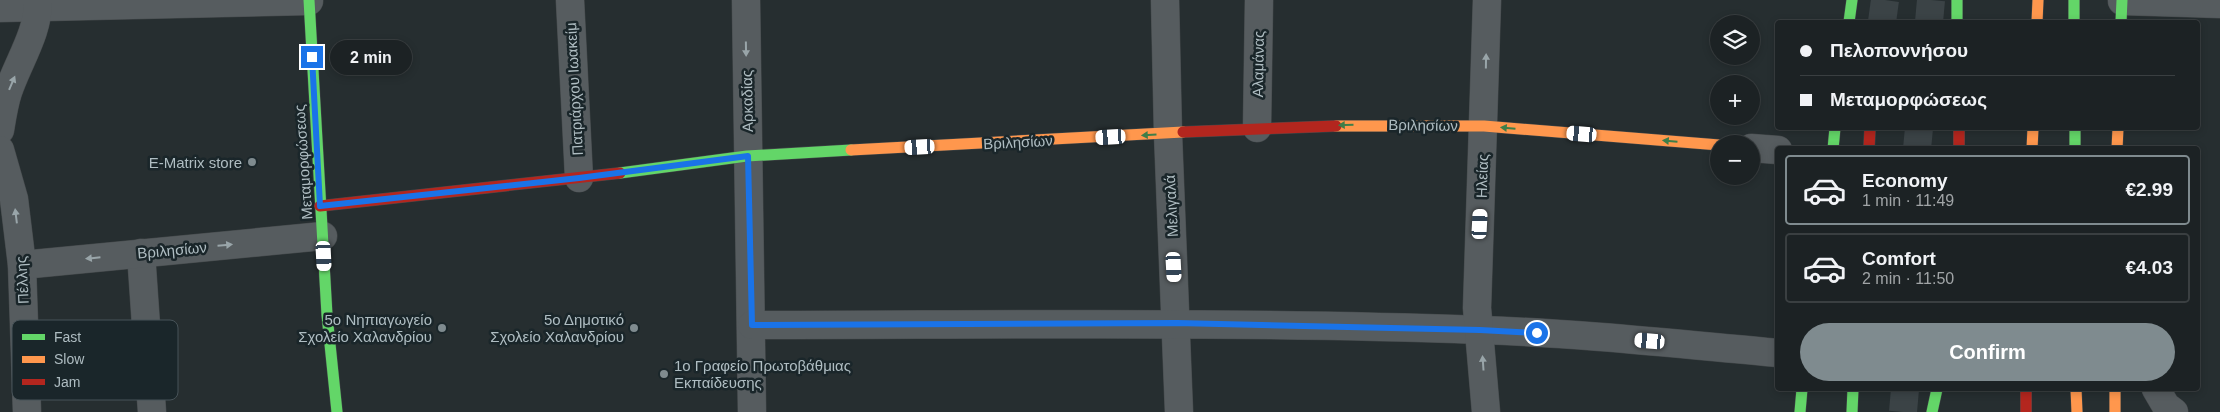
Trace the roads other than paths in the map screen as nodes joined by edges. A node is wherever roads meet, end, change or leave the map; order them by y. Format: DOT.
graph roads {
  1 [pos="570,0"];
  2 [pos="746,0"];
  3 [pos="1166,0"];
  4 [pos="1259,0"];
  5 [pos="1487,0"];
  6 [pos="1852,0"];
  7 [pos="1957,0"];
  8 [pos="2038,0"];
  9 [pos="2074,0"];
  10 [pos="2122,0"];
  11 [pos="309,1"];
  12 [pos="38,4"];
  13 [pos="2220,4"];
  14 [pos="0,8"];
  15 [pos="1849,20"];
  16 [pos="1957,20"];
  17 [pos="2037,20"];
  18 [pos="2074,20"];
  19 [pos="2121,20"];
  20 [pos="1484,126"];
  21 [pos="1257,128"];
  22 [pos="0,130"];
  23 [pos="1835,130"];
  24 [pos="1870,130"];
  25 [pos="1959,130"];
  26 [pos="2033,130"];
  27 [pos="2075,130"];
  28 [pos="2118,130"];
  29 [pos="1168,134"];
  30 [pos="1710,144"];
  31 [pos="1832,146"];
  32 [pos="1868,146"];
  33 [pos="1959,146"];
  34 [pos="2032,146"];
  35 [pos="2075,146"];
  36 [pos="2117,146"];
  37 [pos="1760,149"];
  38 [pos="0,150"];
  39 [pos="1775,150"];
  40 [pos="748,156"];
  41 [pos="579,178"];
  42 [pos="320,206"];
  43 [pos="323,236"];
  44 [pos="142,253"];
  45 [pos="22,264"];
  46 [pos="24,320"];
  47 [pos="146,320"];
  48 [pos="1177,323"];
  49 [pos="752,325"];
  50 [pos="1480,330"];
  51 [pos="1775,353"];
  52 [pos="1802,391"];
  53 [pos="1853,391"];
  54 [pos="1937,391"];
  55 [pos="2026,391"];
  56 [pos="2076,391"];
  57 [pos="2115,391"];
  58 [pos="2157,391"];
  59 [pos="337,412"];
  60 [pos="752,412"];
  61 [pos="1178,412"];
  62 [pos="1486,412"];
  63 [pos="1800,412"];
  64 [pos="1852,412"];
  65 [pos="1932,412"];
  66 [pos="2026,412"];
  67 [pos="2076,412"];
  68 [pos="2115,412"];
  69 [pos="2174,412"];
  1 -- 41 [label="street, Πατριάρχου Ιωακείμ"];
  2 -- 40 [label="street, Αρκαδίας, one-way"];
  3 -- 29 [label="street, Μελιγαλά"];
  4 -- 21 [label="street, Αλαμάνας"];
  20 -- 5 [label="street, Ηλείας, one-way"];
  6 -- 15 [label="main road"];
  7 -- 16 [label="main road"];
  8 -- 17 [label="main road"];
  9 -- 18 [label="main road"];
  10 -- 13 [label="street"];
  10 -- 19 [label="main road"];
  11 -- 12 [label="street"];
  11 -- 42 [label="main road, Μεταμορφώσεως"];
  12 -- 14 [label="street"];
  22 -- 12 [label="street, one-way"];
  20 -- 21 [label="main road, Βριλησίων, one-way"];
  30 -- 20 [label="main road, Βριλησίων, one-way"];
  20 -- 50 [label="street, Ηλείας"];
  21 -- 29 [label="main road, Βριλησίων"];
  23 -- 31 [label="main road"];
  24 -- 32 [label="main road"];
  25 -- 33 [label="main road"];
  26 -- 34 [label="main road"];
  27 -- 35 [label="main road"];
  28 -- 36 [label="main road"];
  29 -- 40 [label="main road, Βριλησίων, one-way"];
  29 -- 48 [label="street, Μελιγαλά"];
  37 -- 39 [label="street"];
  45 -- 38 [label="street, Πέλλης, one-way"];
  40 -- 41 [label="main road, Βριλησίων"];
  40 -- 49 [label="street, Αρκαδίας"];
  41 -- 42 [label="main road, Βριλησίων"];
  42 -- 43 [label="main road, Μεταμορφώσεως"];
  44 -- 43 [label="street, Βριλησίων, one-way"];
  43 -- 59 [label="main road, Μεταμορφώσεως"];
  44 -- 45 [label="street, Βριλησίων, one-way"];
  44 -- 47 [label="street"];
  45 -- 46 [label="street, Πέλλης"];
  48 -- 49 [label="street"];
  48 -- 50 [label="street"];
  48 -- 61 [label="street, Μελιγαλά"];
  49 -- 60 [label="street, Αρκαδίας"];
  50 -- 51 [label="street"];
  62 -- 50 [label="street, Ηλείας, one-way"];
  52 -- 63 [label="main road"];
  53 -- 64 [label="main road"];
  54 -- 65 [label="main road"];
  55 -- 66 [label="main road"];
  56 -- 67 [label="main road"];
  57 -- 68 [label="main road"];
  58 -- 69 [label="street"];
}
